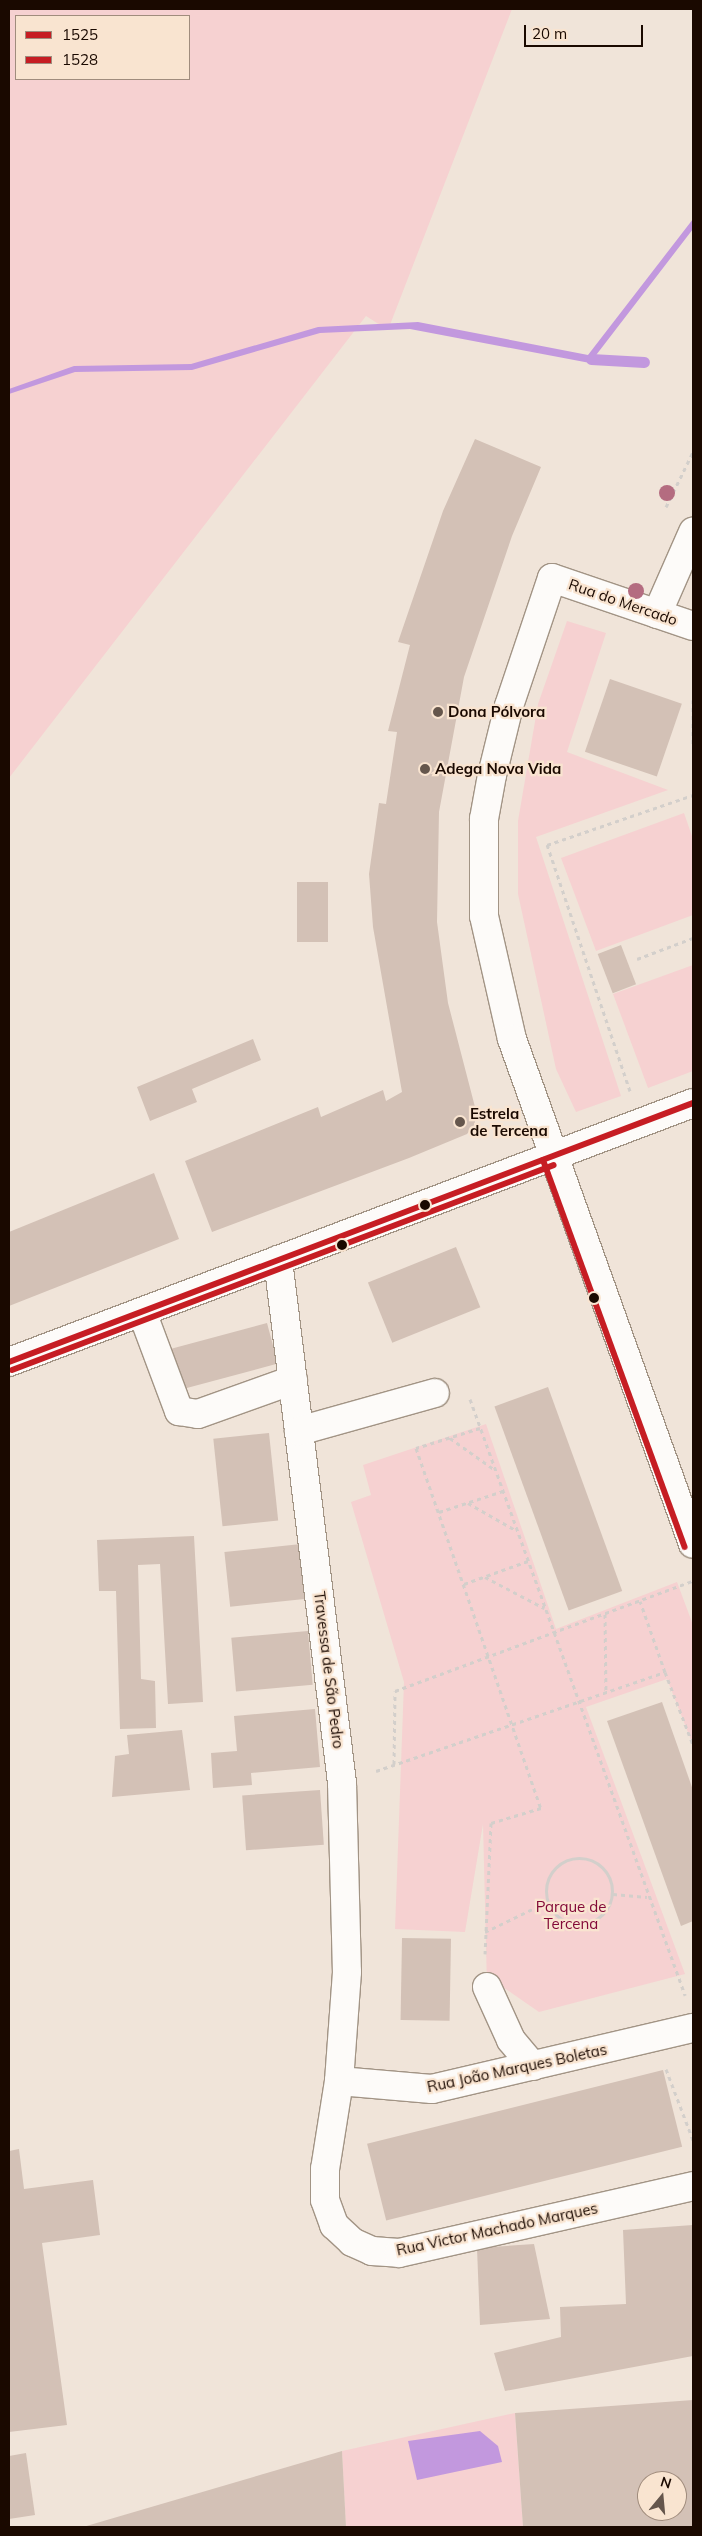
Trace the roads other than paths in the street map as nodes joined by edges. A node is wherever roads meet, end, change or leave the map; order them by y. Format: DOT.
graph roads {
  1 [pos="693,532"];
  2 [pos="657,614"];
  3 [pos="693,626"];
  4 [pos="693,1103"];
  5 [pos="551,1156"];
  6 [pos="278,1260"];
  7 [pos="142,1312"];
  8 [pos="9,1362"];
  9 [pos="293,1380"];
  10 [pos="435,1393"];
  11 [pos="299,1431"];
  12 [pos="693,1544"];
  13 [pos="486,1987"];
  14 [pos="691,2017"];
  15 [pos="533,2066"];
  16 [pos="339,2081"];
  17 [pos="693,2186"];
  1 -- 2 [label="street"];
  2 -- 3 [label="street, Rua do Mercado"];
  2 -- 5 [label="street, Rua do Mercado"];
  4 -- 5 [label="street"];
  5 -- 6 [label="street"];
  5 -- 12 [label="street"];
  6 -- 7 [label="street"];
  6 -- 9 [label="street, Travessa de São Pedro"];
  7 -- 8 [label="street"];
  7 -- 9 [label="street"];
  9 -- 11 [label="street, Travessa de São Pedro"];
  10 -- 11 [label="street"];
  11 -- 16 [label="street, Travessa de São Pedro"];
  13 -- 15 [label="street"];
  14 -- 15 [label="street, Rua João Marques Boletas"];
  15 -- 16 [label="street, Rua João Marques Boletas"];
  16 -- 17 [label="street, Rua Victor Machado Marques"];
}
